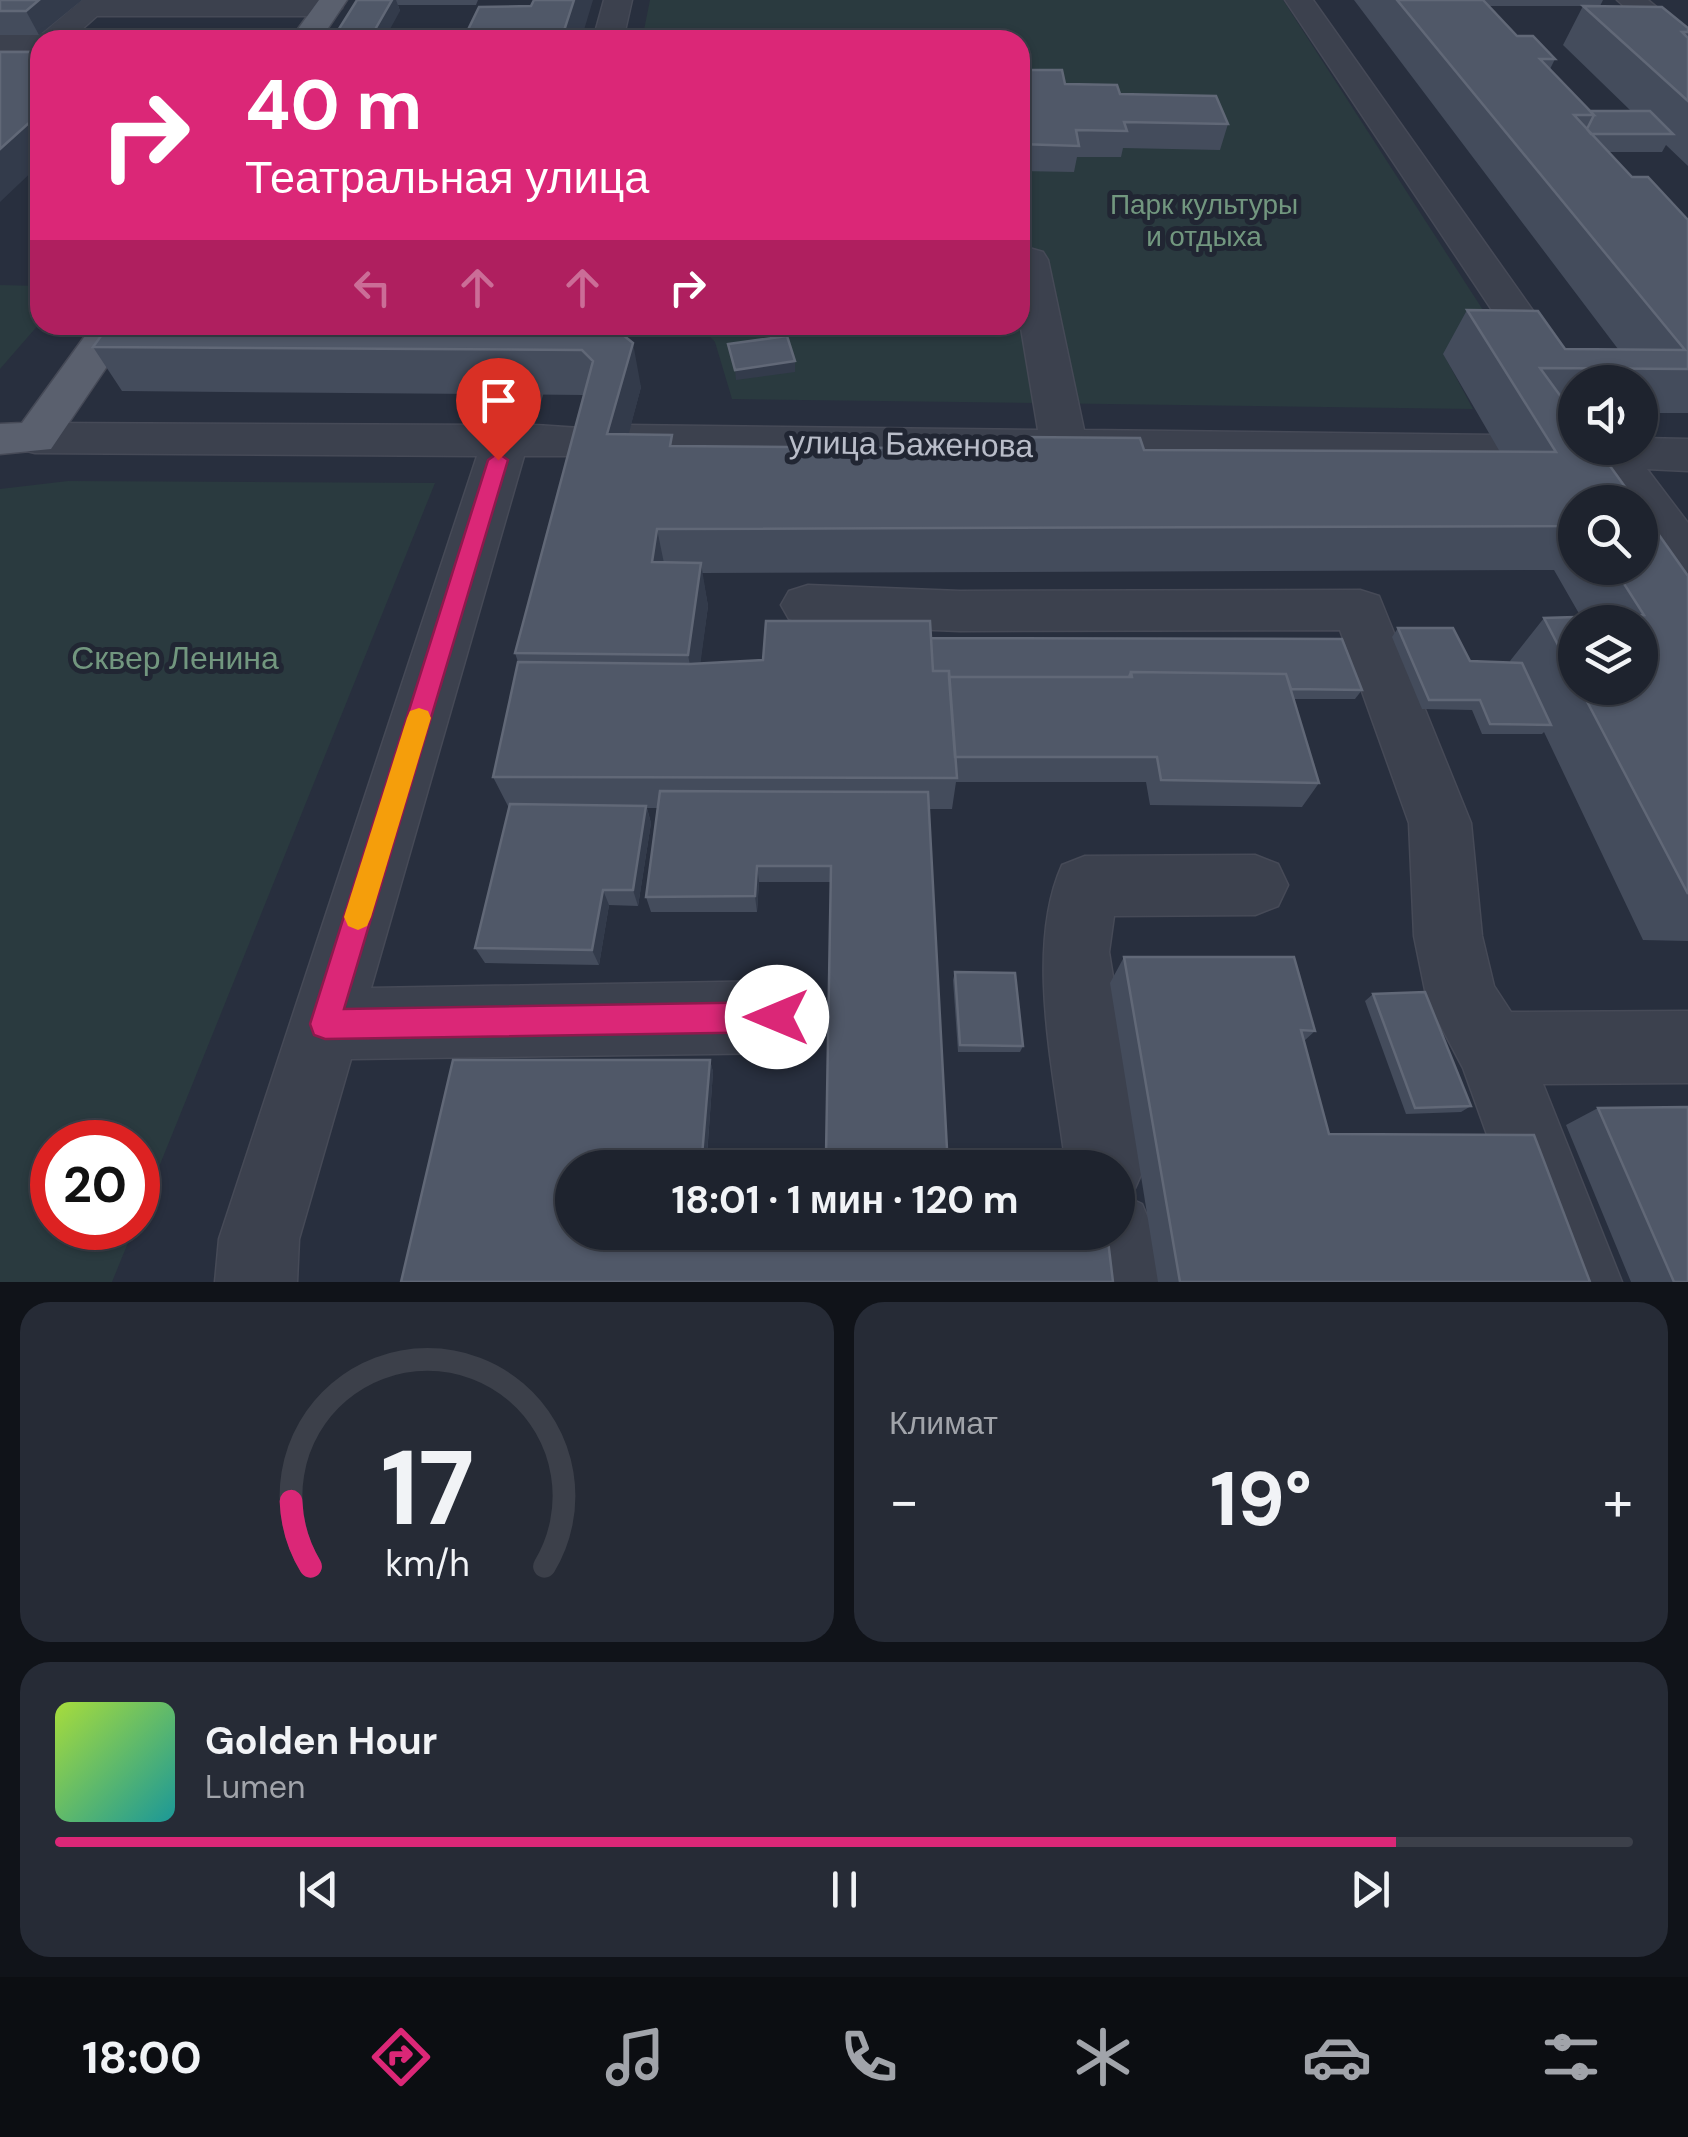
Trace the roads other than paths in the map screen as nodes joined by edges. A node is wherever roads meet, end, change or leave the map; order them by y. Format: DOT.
graph roads {
  1 [pos="618,0"];
  2 [pos="1298,0"];
  3 [pos="1631,0"];
  4 [pos="95,4"];
  5 [pos="330,4"];
  6 [pos="242,8"];
  7 [pos="64,30"];
  8 [pos="210,30"];
  9 [pos="312,30"];
  10 [pos="610,30"];
  11 [pos="0,41"];
  12 [pos="30,41"];
  13 [pos="1688,48"];
  14 [pos="0,63"];
  15 [pos="30,64"];
  16 [pos="1030,265"];
  17 [pos="106,335"];
  18 [pos="1558,378"];
  19 [pos="521,390"];
  20 [pos="18,438"];
  21 [pos="1064,446"];
  22 [pos="1558,450"];
  23 [pos="1658,453"];
  24 [pos="1688,455"];
  25 [pos="1620,465"];
  26 [pos="1688,560"];
  27 [pos="808,606"];
  28 [pos="1255,885"];
  29 [pos="777,1017"];
  30 [pos="325,1024"];
  31 [pos="1688,1047"];
  32 [pos="1492,1048"];
  33 [pos="1102,1150"];
  34 [pos="1116,1250"];
  35 [pos="256,1282"];
  36 [pos="1120,1282"];
  37 [pos="1581,1282"];
  1 -- 10 [label="street"];
  2 -- 18 [label="street"];
  3 -- 13 [label="street"];
  4 -- 6 [label="street"];
  4 -- 7 [label="street"];
  5 -- 6 [label="street"];
  5 -- 9 [label="main road"];
  6 -- 8 [label="street"];
  11 -- 12 [label="street"];
  14 -- 15 [label="street"];
  16 -- 21 [label="street"];
  17 -- 20 [label="main road"];
  19 -- 20 [label="street, улица Баженова"];
  19 -- 21 [label="street, улица Баженова"];
  19 -- 30 [label="street"];
  21 -- 22 [label="street, улица Баженова"];
  23 -- 24 [label="street, улица Баженова"];
  25 -- 26 [label="street"];
  27 -- 32 [label="street"];
  28 -- 33 [label="street"];
  29 -- 30 [label="street"];
  30 -- 35 [label="street"];
  31 -- 32 [label="street"];
  32 -- 37 [label="street"];
  34 -- 36 [label="street"];
}
